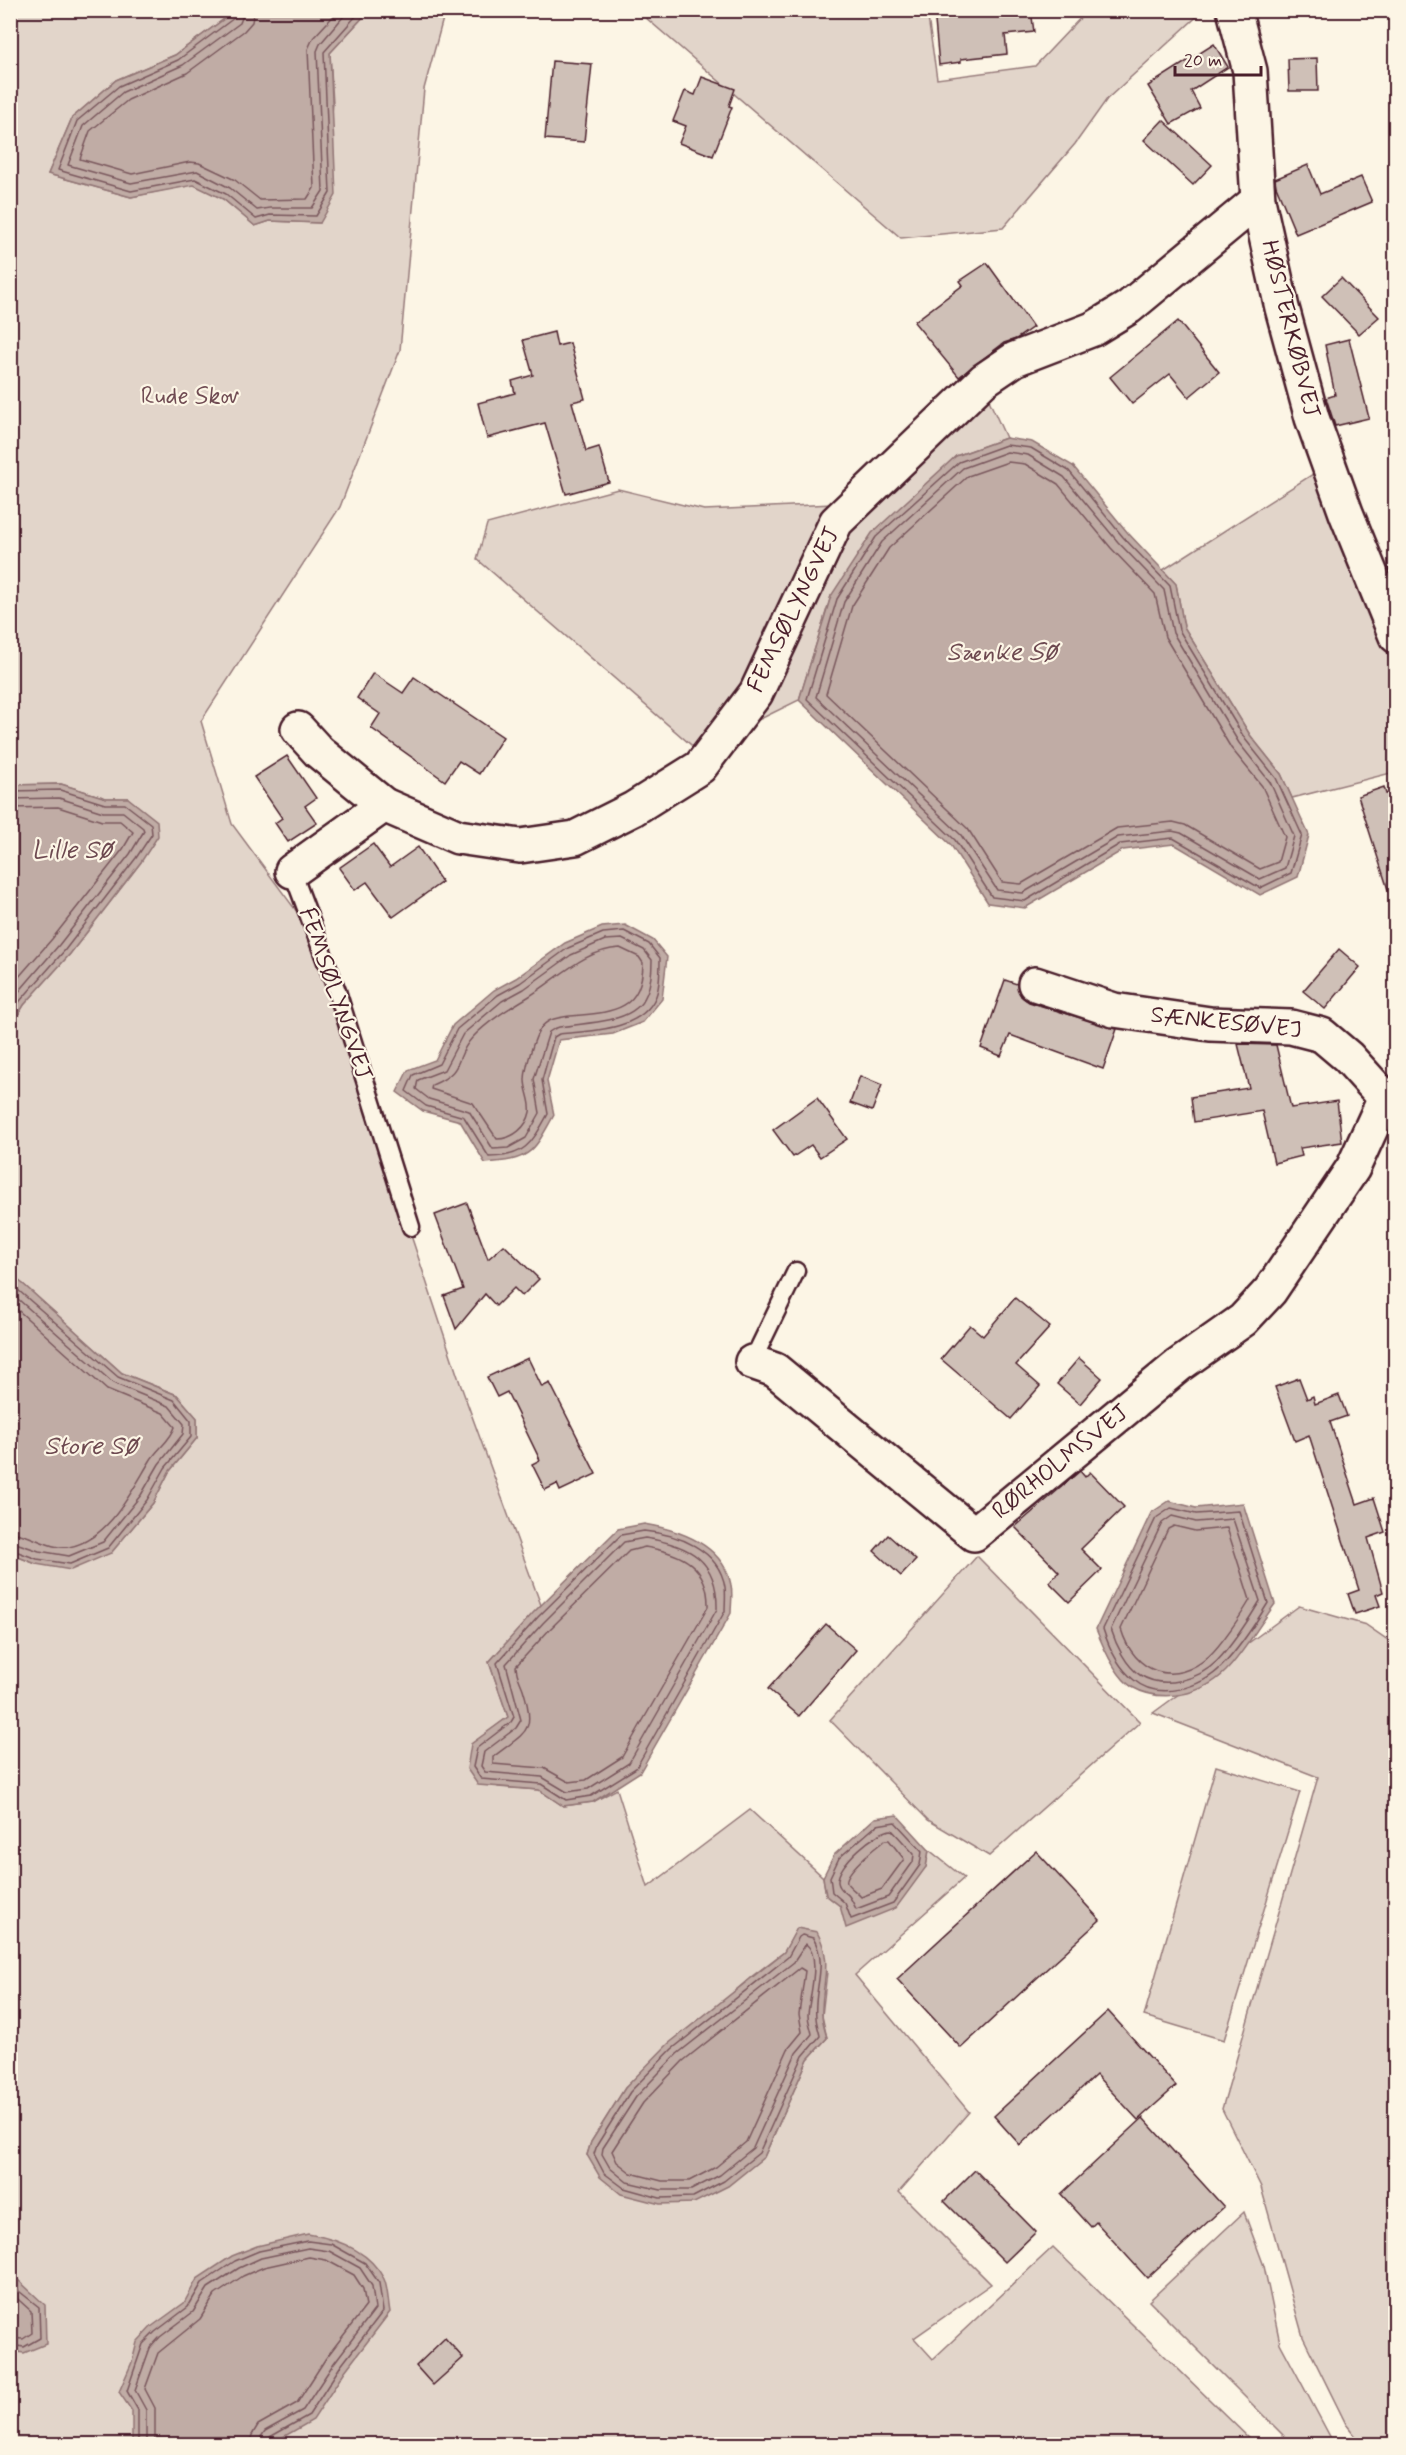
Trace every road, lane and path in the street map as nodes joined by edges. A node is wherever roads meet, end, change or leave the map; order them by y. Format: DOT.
graph roads {
  1 [pos="1237,12"];
  2 [pos="1258,200"];
  3 [pos="1395,636"];
  4 [pos="298,729"];
  5 [pos="384,805"];
  6 [pos="292,871"];
  7 [pos="1035,984"];
  8 [pos="1390,1096"];
  9 [pos="411,1227"];
  10 [pos="796,1271"];
  11 [pos="752,1362"];
  1 -- 2 [label="street, HØSTERKØBVEJ"];
  2 -- 3 [label="street, HØSTERKØBVEJ"];
  2 -- 5 [label="street, FEMSØLYNGVEJ"];
  4 -- 5 [label="street, FEMSØLYNGVEJ"];
  5 -- 6 [label="street, FEMSØLYNGVEJ"];
  6 -- 9 [label="lane, FEMSØLYNGVEJ"];
  7 -- 8 [label="street, SÆNKESØVEJ"];
  8 -- 11 [label="street, RØRHOLMSVEJ"];
  10 -- 11 [label="lane, RØRHOLMSVEJ"];
}
